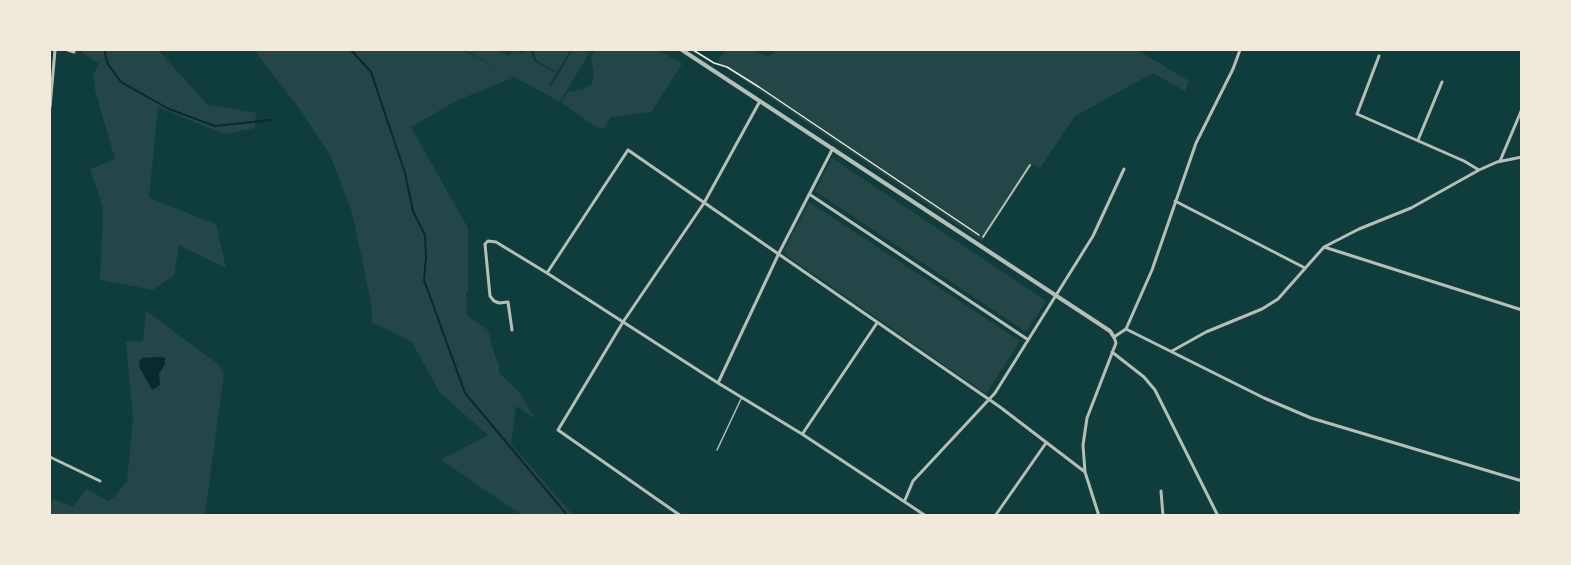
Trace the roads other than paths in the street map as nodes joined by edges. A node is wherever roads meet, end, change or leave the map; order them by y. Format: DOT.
graph roads {
  1 [pos="55,50"];
  2 [pos="68,50"];
  3 [pos="682,50"];
  4 [pos="1240,50"];
  5 [pos="74,52"];
  6 [pos="1379,56"];
  7 [pos="1442,82"];
  8 [pos="760,100"];
  9 [pos="50,107"];
  10 [pos="1521,110"];
  11 [pos="1418,141"];
  12 [pos="833,148"];
  13 [pos="1521,157"];
  14 [pos="1500,161"];
  15 [pos="1030,165"];
  16 [pos="1124,169"];
  17 [pos="1479,170"];
  18 [pos="809,194"];
  19 [pos="1174,201"];
  20 [pos="704,203"];
  21 [pos="983,237"];
  22 [pos="1324,247"];
  23 [pos="779,253"];
  24 [pos="1305,268"];
  25 [pos="547,273"];
  26 [pos="1055,295"];
  27 [pos="1521,310"];
  28 [pos="623,322"];
  29 [pos="877,323"];
  30 [pos="1126,329"];
  31 [pos="512,330"];
  32 [pos="1114,337"];
  33 [pos="1028,339"];
  34 [pos="1172,351"];
  35 [pos="1112,352"];
  36 [pos="718,383"];
  37 [pos="742,398"];
  38 [pos="989,400"];
  39 [pos="802,434"];
  40 [pos="1046,443"];
  41 [pos="717,450"];
  42 [pos="50,457"];
  43 [pos="1085,472"];
  44 [pos="100,481"];
  45 [pos="1521,482"];
  46 [pos="1161,490"];
  47 [pos="905,500"];
  48 [pos="1521,509"];
  49 [pos="1215,515"];
  50 [pos="681,516"];
  51 [pos="926,516"];
  52 [pos="995,516"];
  53 [pos="1100,516"];
  54 [pos="1163,516"];
  55 [pos="1520,516"];
  1 -- 9 [label="street"];
  2 -- 5 [label="street"];
  3 -- 8 [label="street"];
  4 -- 19 [label="street"];
  6 -- 11 [label="street"];
  7 -- 11 [label="street"];
  8 -- 12 [label="street"];
  8 -- 20 [label="street"];
  10 -- 14 [label="street"];
  11 -- 17 [label="street"];
  12 -- 18 [label="street"];
  12 -- 26 [label="street"];
  13 -- 14 [label="street"];
  14 -- 17 [label="street"];
  15 -- 21 [label="street"];
  16 -- 26 [label="street"];
  17 -- 22 [label="street"];
  18 -- 23 [label="street"];
  18 -- 33 [label="street"];
  19 -- 24 [label="street"];
  19 -- 30 [label="street"];
  20 -- 23 [label="street"];
  20 -- 25 [label="street"];
  20 -- 28 [label="street"];
  22 -- 24 [label="street"];
  22 -- 27 [label="street"];
  23 -- 29 [label="street"];
  23 -- 36 [label="street"];
  24 -- 34 [label="street"];
  25 -- 28 [label="street"];
  25 -- 31 [label="street"];
  26 -- 32 [label="street"];
  26 -- 33 [label="street"];
  28 -- 36 [label="street"];
  28 -- 50 [label="street"];
  29 -- 38 [label="street"];
  29 -- 39 [label="street"];
  30 -- 32 [label="street"];
  30 -- 34 [label="street"];
  32 -- 35 [label="street"];
  33 -- 38 [label="street"];
  34 -- 45 [label="street"];
  35 -- 43 [label="street"];
  35 -- 49 [label="street"];
  36 -- 37 [label="street"];
  37 -- 39 [label="street"];
  37 -- 41 [label="lane"];
  38 -- 40 [label="street"];
  38 -- 47 [label="street"];
  39 -- 47 [label="street"];
  40 -- 43 [label="street"];
  40 -- 52 [label="street"];
  42 -- 44 [label="street"];
  43 -- 53 [label="street"];
  46 -- 54 [label="street"];
  47 -- 51 [label="street"];
  48 -- 55 [label="street"];
}
